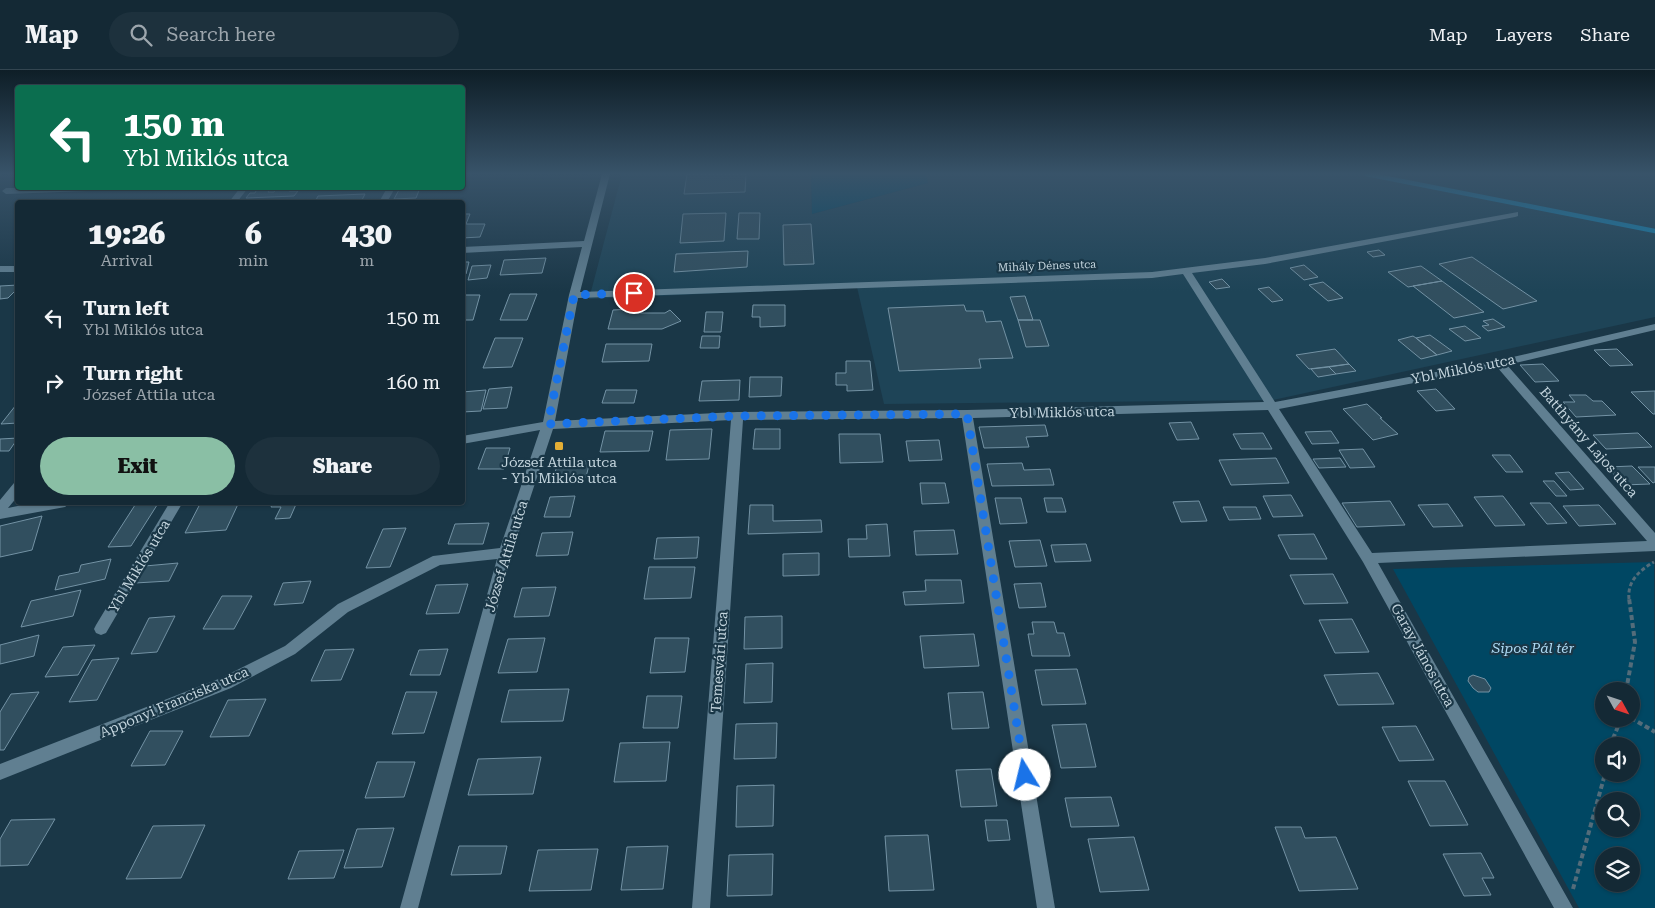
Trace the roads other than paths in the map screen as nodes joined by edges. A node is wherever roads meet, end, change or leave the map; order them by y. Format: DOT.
graph roads {
  1 [pos="596,213"];
  2 [pos="1514,214"];
  3 [pos="588,244"];
  4 [pos="465,250"];
  5 [pos="9,269"];
  6 [pos="1187,272"];
  7 [pos="0,279"];
  8 [pos="574,295"];
  9 [pos="1655,327"];
  10 [pos="1500,363"];
  11 [pos="1273,406"];
  12 [pos="967,414"];
  13 [pos="737,416"];
  14 [pos="548,424"];
  15 [pos="465,439"];
  16 [pos="15,490"];
  17 [pos="49,505"];
  18 [pos="175,505"];
  19 [pos="0,509"];
  20 [pos="0,514"];
  21 [pos="1655,542"];
  22 [pos="1655,546"];
  23 [pos="505,553"];
  24 [pos="1368,558"];
  25 [pos="101,629"];
  26 [pos="0,772"];
  27 [pos="409,908"];
  28 [pos="701,908"];
  29 [pos="1046,908"];
  30 [pos="1564,908"];
  1 -- 3 [label="street, József Attila utca"];
  2 -- 6 [label="street, Mihály Dénes utca"];
  3 -- 4 [label="street"];
  3 -- 8 [label="street, József Attila utca"];
  5 -- 7 [label="street"];
  6 -- 8 [label="street, Mihály Dénes utca"];
  6 -- 11 [label="street, Garay János utca"];
  8 -- 14 [label="street, József Attila utca"];
  9 -- 10 [label="street, Ybl Miklós utca"];
  10 -- 11 [label="street, Ybl Miklós utca"];
  10 -- 21 [label="street, Batthyány Lajos utca"];
  11 -- 12 [label="street, Ybl Miklós utca"];
  11 -- 24 [label="street, Garay János utca"];
  12 -- 13 [label="street, Ybl Miklós utca"];
  12 -- 29 [label="street"];
  13 -- 14 [label="street, Ybl Miklós utca"];
  13 -- 28 [label="street, Temesvári utca"];
  14 -- 15 [label="street, Ybl Miklós utca"];
  14 -- 23 [label="street, József Attila utca"];
  16 -- 19 [label="street"];
  17 -- 20 [label="street"];
  18 -- 25 [label="street, Ybl Miklós utca"];
  22 -- 24 [label="street"];
  23 -- 26 [label="street, Apponyi Franciska utca"];
  23 -- 27 [label="street, József Attila utca"];
  24 -- 30 [label="street, Garay János utca"];
}
